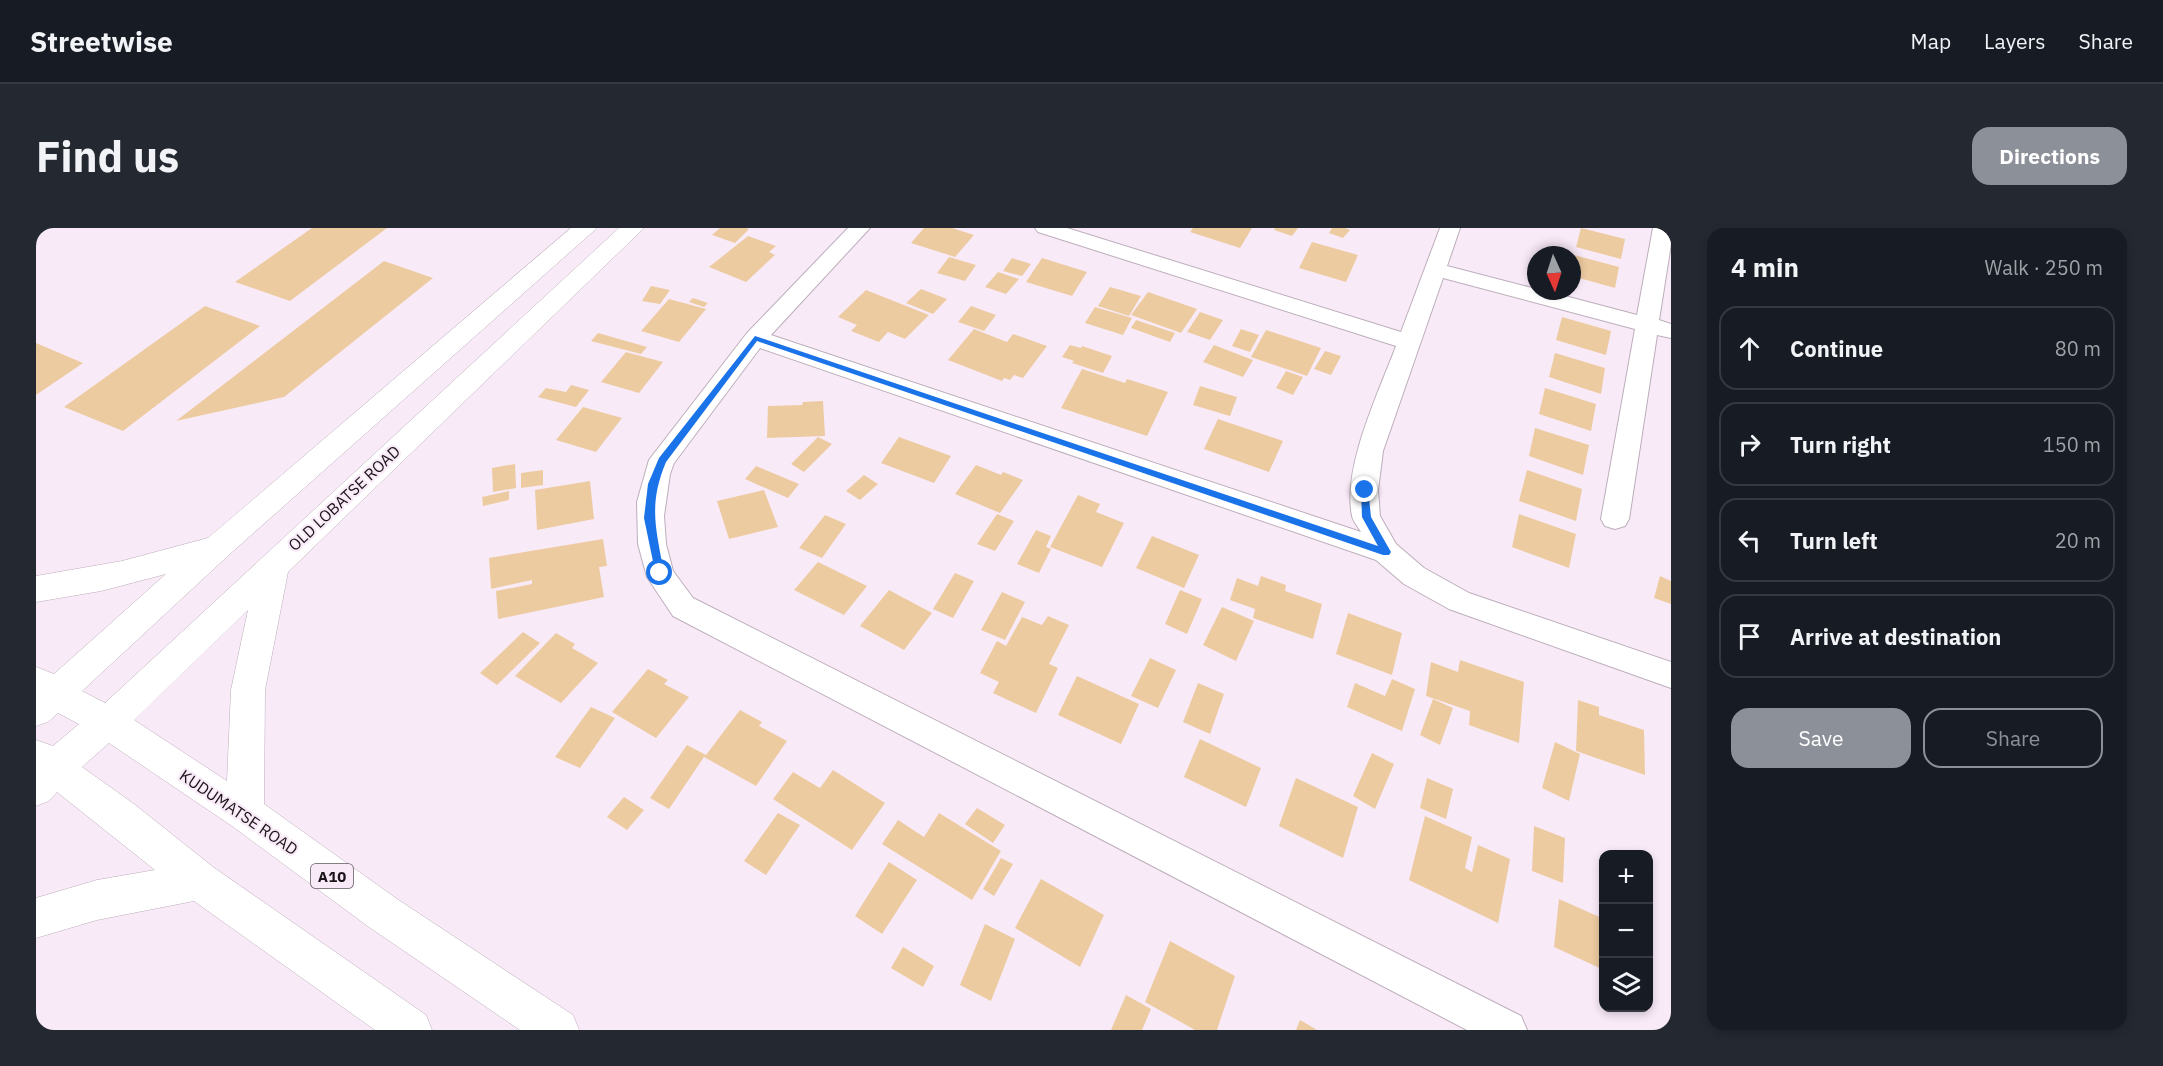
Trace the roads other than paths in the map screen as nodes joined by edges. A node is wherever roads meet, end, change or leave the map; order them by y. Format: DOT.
graph roads {
  1 [pos="585,228"];
  2 [pos="632,228"];
  3 [pos="860,228"];
  4 [pos="1045,228"];
  5 [pos="1450,228"];
  6 [pos="1663,228"];
  7 [pos="558,239"];
  8 [pos="1435,269"];
  9 [pos="1646,325"];
  10 [pos="1671,331"];
  11 [pos="755,338"];
  12 [pos="1408,342"];
  13 [pos="1615,519"];
  14 [pos="220,545"];
  15 [pos="1386,552"];
  16 [pos="274,563"];
  17 [pos="36,589"];
  18 [pos="1671,675"];
  19 [pos="42,695"];
  20 [pos="108,722"];
  21 [pos="42,770"];
  22 [pos="245,813"];
  23 [pos="199,881"];
  24 [pos="36,918"];
  25 [pos="411,1030"];
  26 [pos="558,1030"];
  27 [pos="1507,1030"];
  1 -- 7 [label="main road"];
  2 -- 16 [label="main road, OLD LOBATSE ROAD"];
  3 -- 11 [label="street"];
  4 -- 12 [label="street"];
  5 -- 8 [label="street"];
  6 -- 9 [label="street"];
  7 -- 14 [label="main road"];
  8 -- 9 [label="street"];
  8 -- 12 [label="street"];
  9 -- 10 [label="street"];
  9 -- 13 [label="street"];
  11 -- 15 [label="street"];
  11 -- 27 [label="street"];
  12 -- 15 [label="street"];
  14 -- 17 [label="main road"];
  14 -- 19 [label="main road"];
  15 -- 18 [label="street"];
  16 -- 20 [label="main road, OLD LOBATSE ROAD"];
  16 -- 22 [label="main road"];
  19 -- 20 [label="main road, KUDUMATSE ROAD / A10"];
  20 -- 21 [label="main road, OLD LOBATSE ROAD"];
  20 -- 22 [label="main road, KUDUMATSE ROAD / A10"];
  21 -- 23 [label="main road"];
  22 -- 26 [label="main road, KUDUMATSE ROAD / A10"];
  23 -- 24 [label="main road"];
  23 -- 25 [label="main road"];
}
